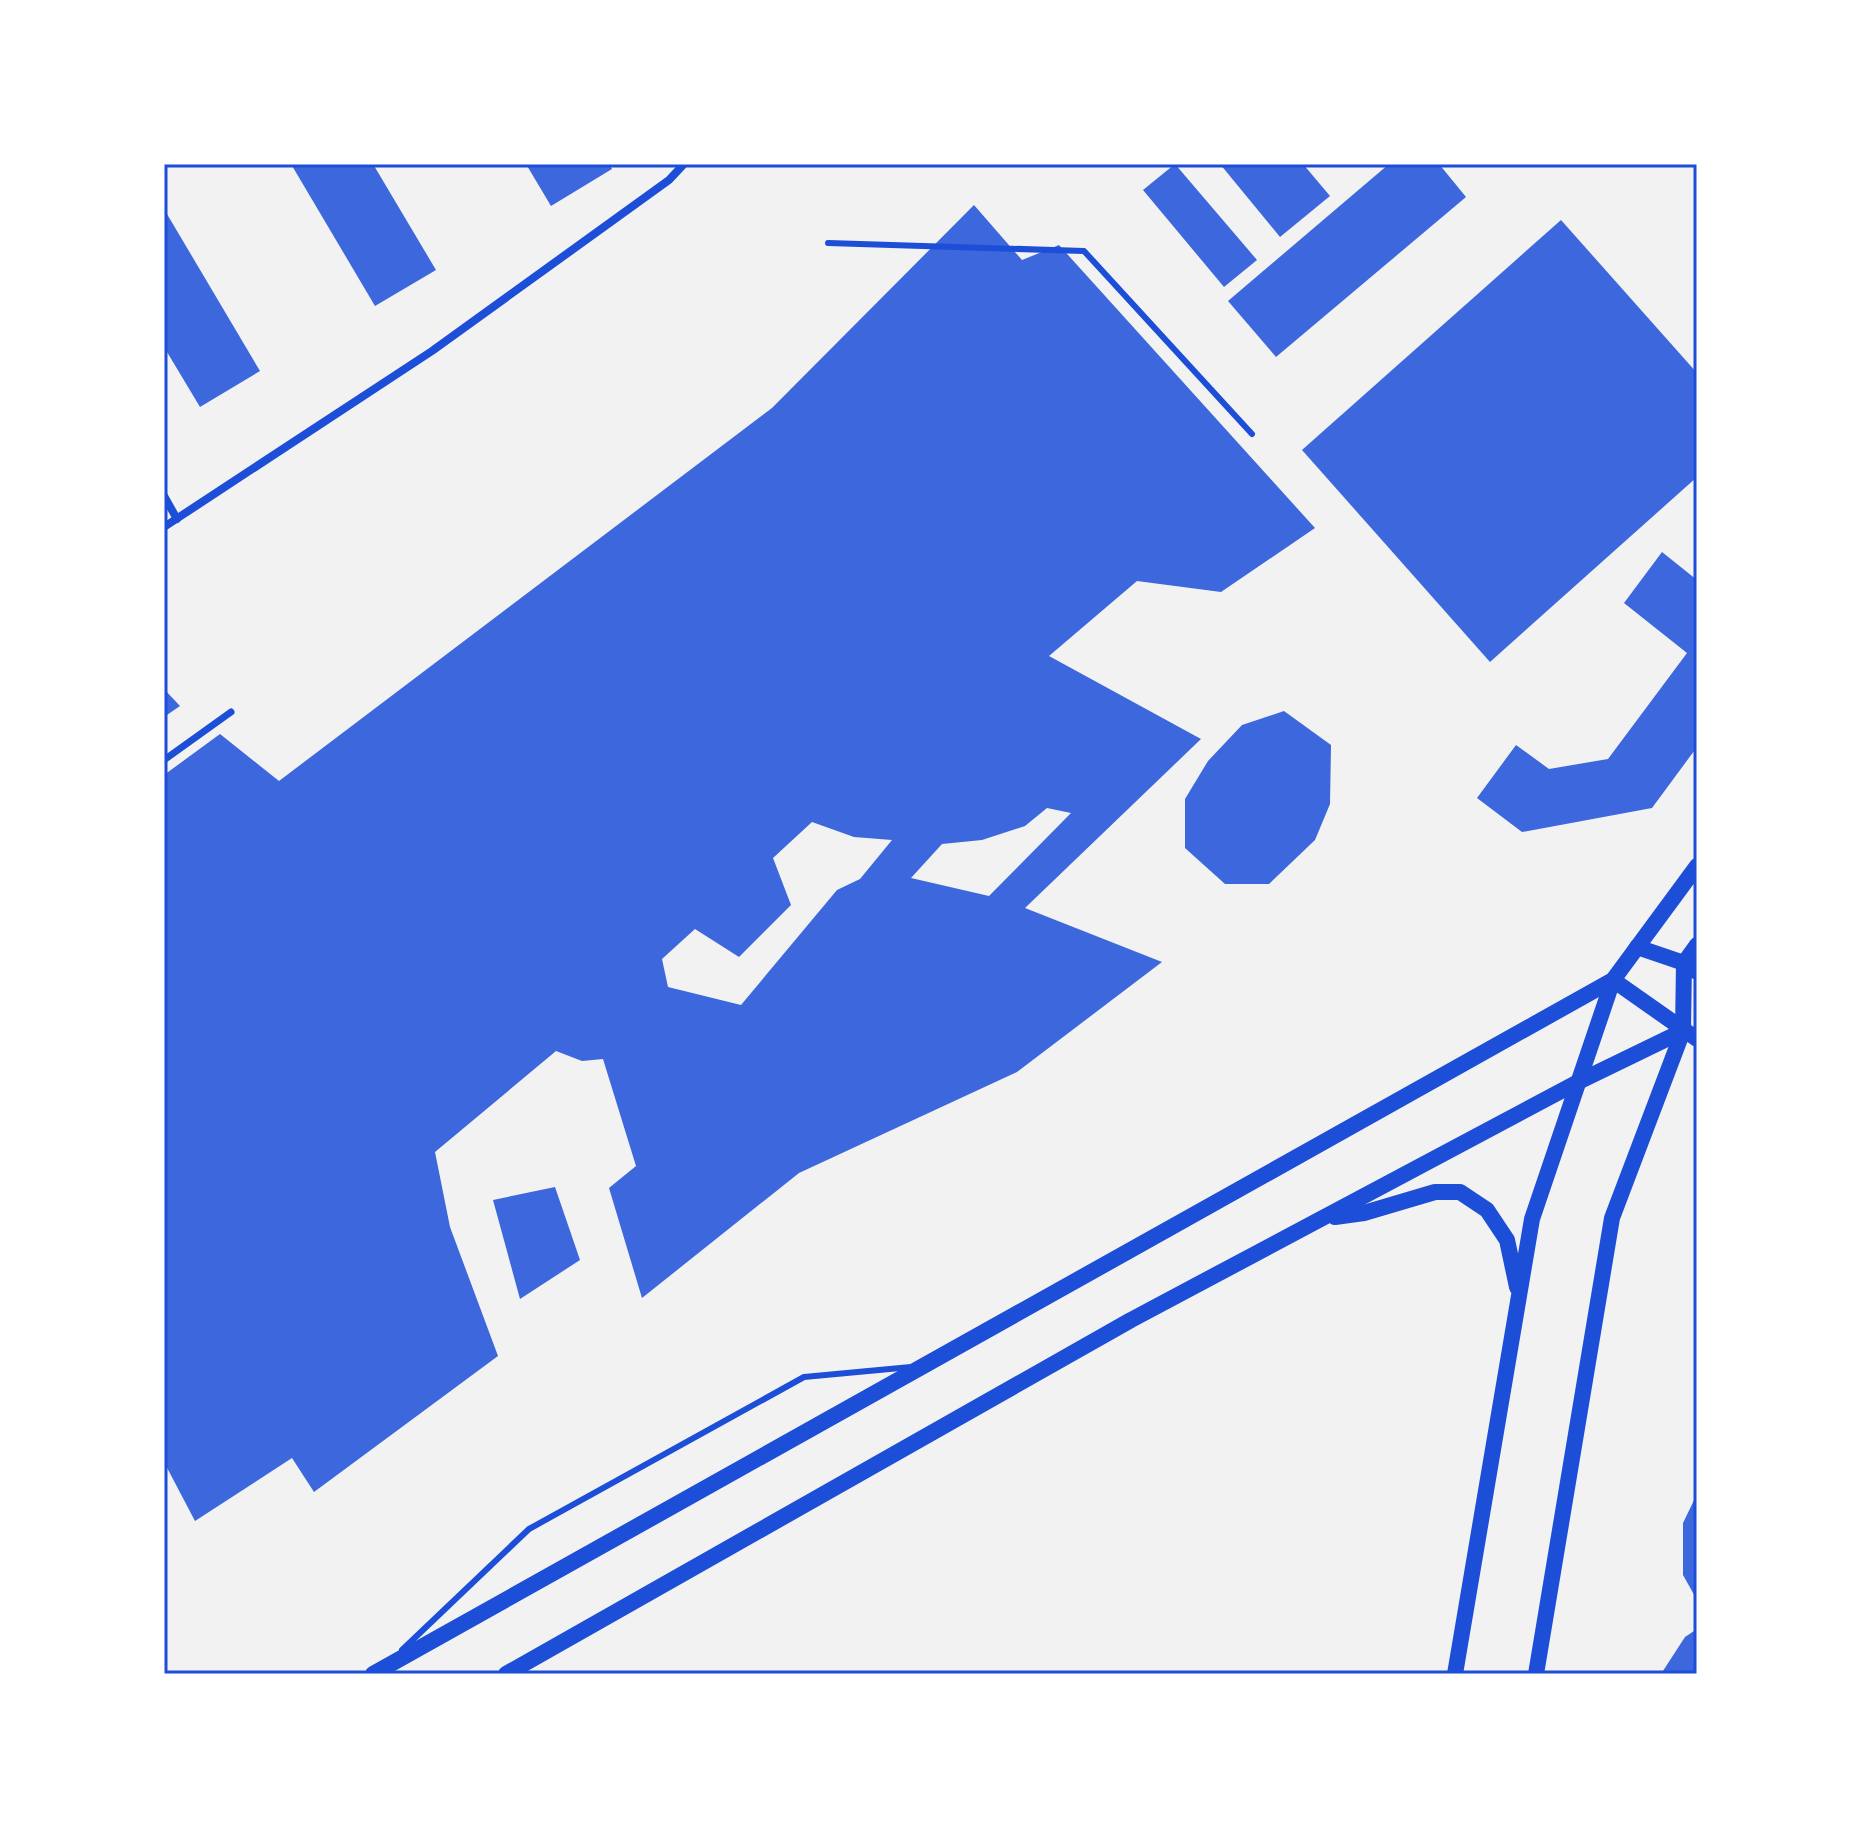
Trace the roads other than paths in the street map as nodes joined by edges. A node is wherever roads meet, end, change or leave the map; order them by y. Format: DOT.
graph roads {
  1 [pos="684,164"];
  2 [pos="828,243"];
  3 [pos="1252,434"];
  4 [pos="164,496"];
  5 [pos="177,519"];
  6 [pos="164,527"];
  7 [pos="231,712"];
  8 [pos="164,760"];
  9 [pos="1697,866"];
  10 [pos="1697,945"];
  11 [pos="1637,947"];
  12 [pos="1690,968"];
  13 [pos="1613,980"];
  14 [pos="1690,1035"];
  15 [pos="1580,1081"];
  16 [pos="1321,1219"];
  17 [pos="1519,1297"];
  18 [pos="922,1366"];
  19 [pos="378,1671"];
  20 [pos="506,1674"];
  21 [pos="1455,1674"];
  22 [pos="1536,1674"];
  1 -- 5 [label="street"];
  2 -- 3 [label="lane"];
  4 -- 5 [label="street"];
  5 -- 6 [label="street"];
  7 -- 8 [label="street"];
  9 -- 11 [label="main road"];
  10 -- 12 [label="main road"];
  11 -- 12 [label="main road"];
  11 -- 13 [label="main road"];
  12 -- 14 [label="main road"];
  13 -- 14 [label="main road"];
  13 -- 15 [label="main road"];
  13 -- 18 [label="main road"];
  14 -- 15 [label="main road"];
  14 -- 22 [label="main road"];
  15 -- 16 [label="main road"];
  15 -- 17 [label="main road"];
  16 -- 17 [label="main road"];
  16 -- 20 [label="main road"];
  17 -- 21 [label="main road"];
  18 -- 19 [label="main road"];
  18 -- 19 [label="lane"];
}
